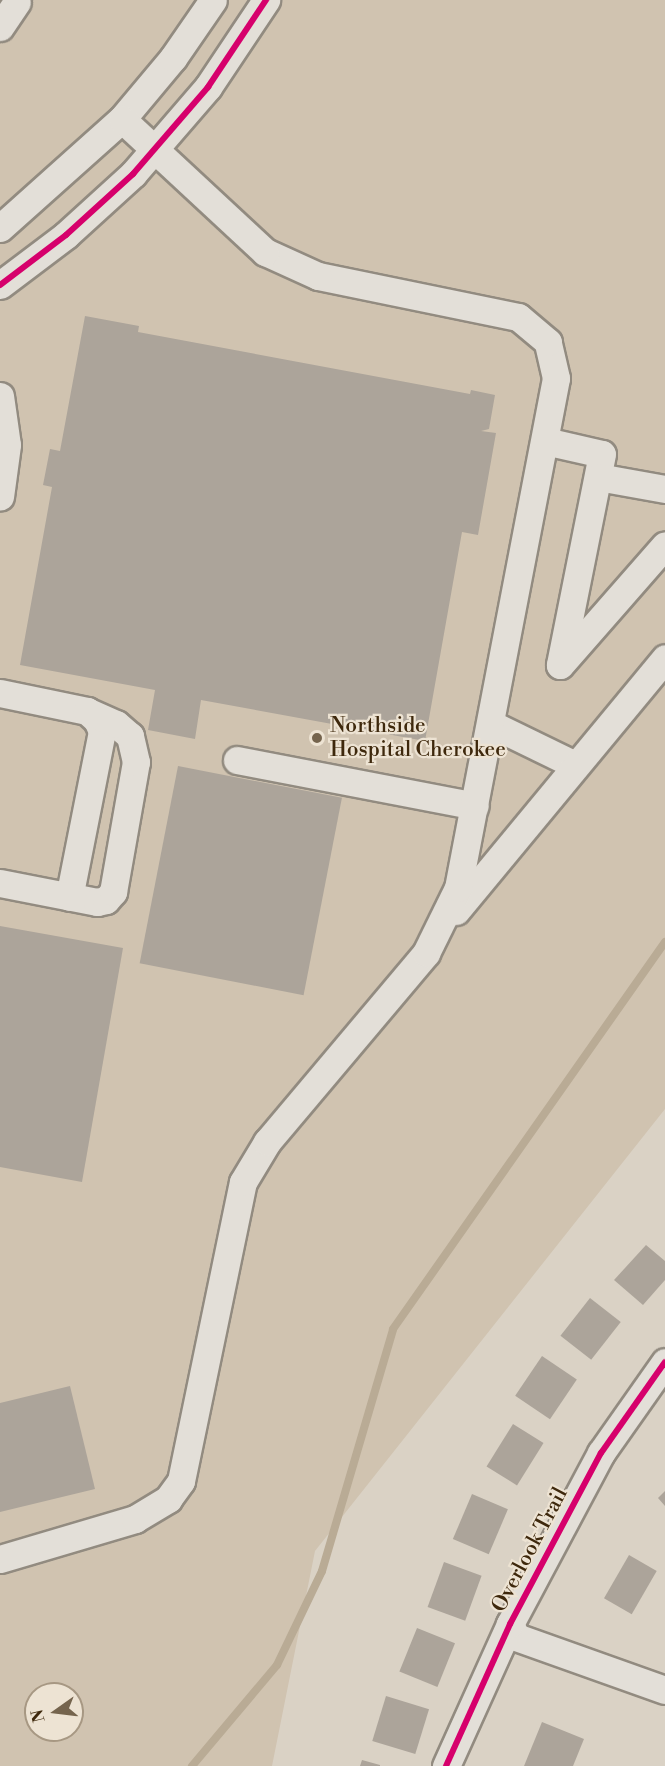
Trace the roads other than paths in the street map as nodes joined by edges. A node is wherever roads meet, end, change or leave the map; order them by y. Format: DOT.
graph roads {
  1 [pos="213,0"];
  2 [pos="266,0"];
  3 [pos="16,2"];
  4 [pos="0,27"];
  5 [pos="122,119"];
  6 [pos="155,150"];
  7 [pos="0,228"];
  8 [pos="0,285"];
  9 [pos="0,396"];
  10 [pos="545,441"];
  11 [pos="598,477"];
  12 [pos="665,489"];
  13 [pos="0,497"];
  14 [pos="665,545"];
  15 [pos="665,658"];
  16 [pos="0,693"];
  17 [pos="87,711"];
  18 [pos="491,724"];
  19 [pos="237,760"];
  20 [pos="575,765"];
  21 [pos="475,806"];
  22 [pos="0,884"];
  23 [pos="69,897"];
  24 [pos="440,931"];
  25 [pos="665,1362"];
  26 [pos="0,1559"];
  27 [pos="510,1624"];
  28 [pos="665,1690"];
  29 [pos="446,1766"];
  1 -- 5 [label="street"];
  2 -- 6 [label="street"];
  3 -- 4 [label="street"];
  5 -- 6 [label="street"];
  5 -- 7 [label="street"];
  6 -- 8 [label="street"];
  6 -- 10 [label="street"];
  9 -- 13 [label="street"];
  10 -- 11 [label="street"];
  10 -- 18 [label="street"];
  11 -- 12 [label="street"];
  11 -- 14 [label="street"];
  15 -- 20 [label="street"];
  16 -- 17 [label="street"];
  17 -- 23 [label="street"];
  17 -- 23 [label="street"];
  18 -- 20 [label="street"];
  18 -- 21 [label="street"];
  19 -- 21 [label="street"];
  20 -- 24 [label="street"];
  21 -- 24 [label="street"];
  22 -- 23 [label="street"];
  24 -- 26 [label="street"];
  25 -- 27 [label="street, Overlook Trail"];
  27 -- 28 [label="street"];
  27 -- 29 [label="street, Overlook Trail"];
}
